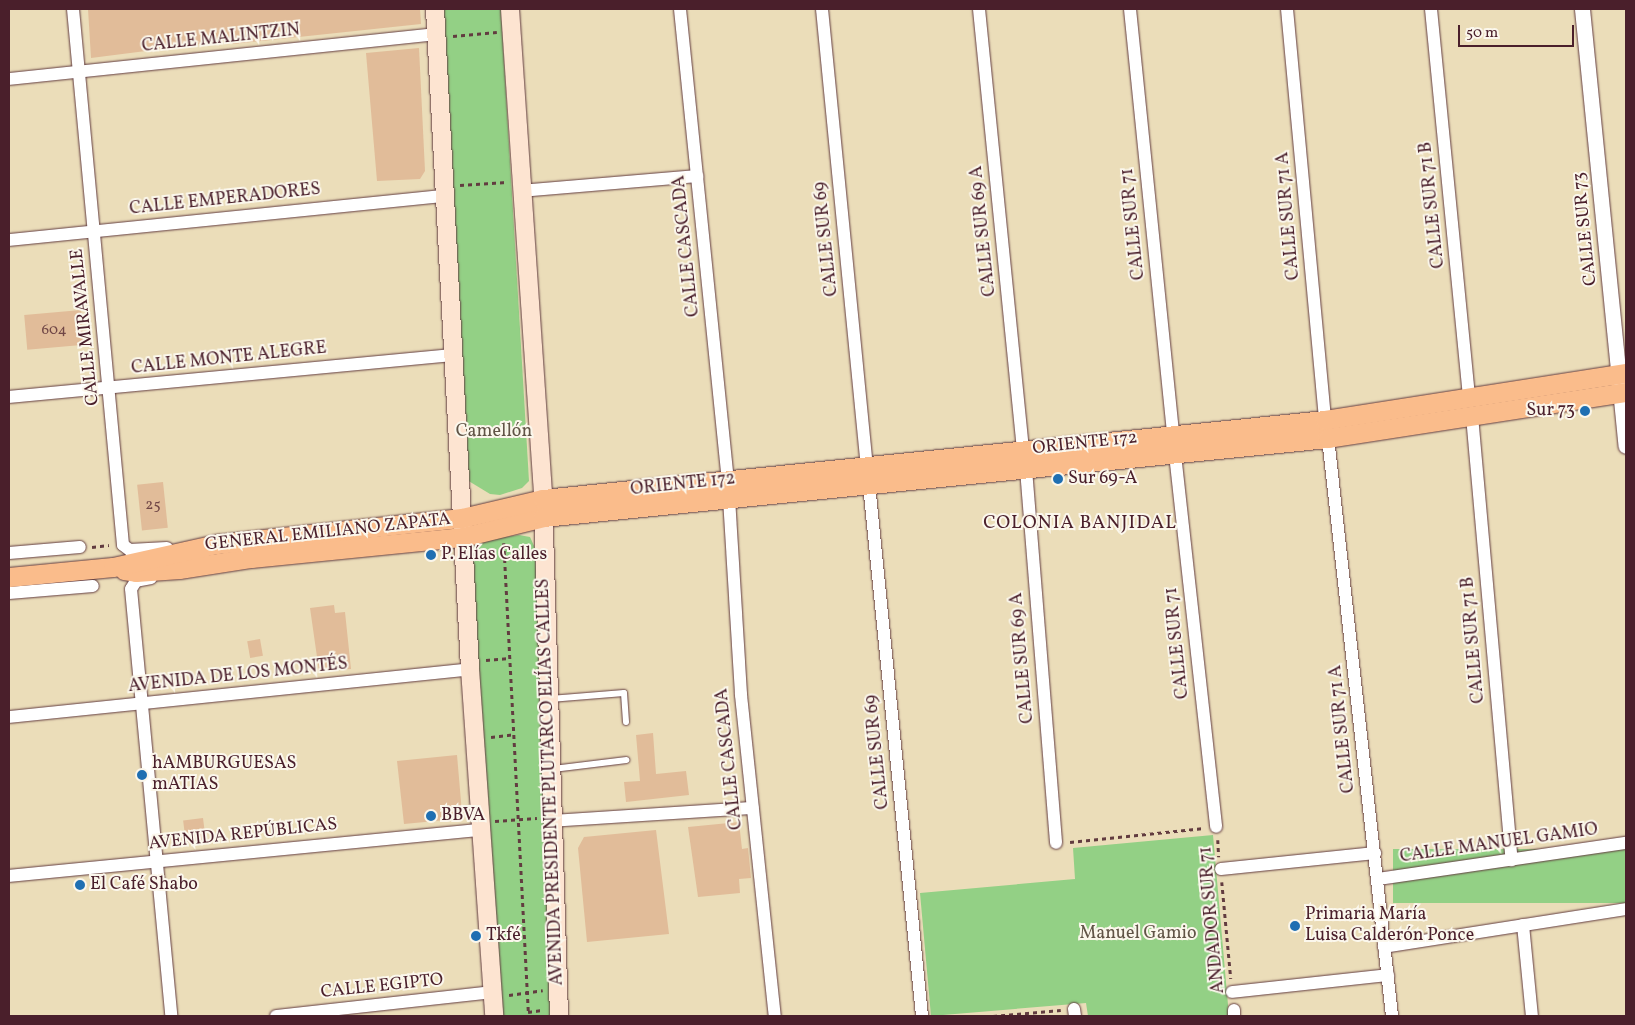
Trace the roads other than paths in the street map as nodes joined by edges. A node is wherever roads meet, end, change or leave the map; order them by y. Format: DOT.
graph roads {
  1 [pos="73,9"];
  2 [pos="435,9"];
  3 [pos="510,9"];
  4 [pos="680,9"];
  5 [pos="822,9"];
  6 [pos="979,9"];
  7 [pos="1130,9"];
  8 [pos="1287,9"];
  9 [pos="1431,9"];
  10 [pos="1582,9"];
  11 [pos="436,35"];
  12 [pos="79,72"];
  13 [pos="9,79"];
  14 [pos="697,176"];
  15 [pos="520,186"];
  16 [pos="444,191"];
  17 [pos="93,231"];
  18 [pos="9,240"];
  19 [pos="452,355"];
  20 [pos="1623,373"];
  21 [pos="110,388"];
  22 [pos="1624,392"];
  23 [pos="9,397"];
  24 [pos="1470,407"];
  25 [pos="1327,429"];
  26 [pos="1173,435"];
  27 [pos="1626,446"];
  28 [pos="1023,450"];
  29 [pos="1175,454"];
  30 [pos="1026,469"];
  31 [pos="868,475"];
  32 [pos="729,489"];
  33 [pos="543,508"];
  34 [pos="463,528"];
  35 [pos="217,544"];
  36 [pos="80,547"];
  37 [pos="9,553"];
  38 [pos="112,568"];
  39 [pos="179,568"];
  40 [pos="9,577"];
  41 [pos="93,586"];
  42 [pos="9,593"];
  43 [pos="470,665"];
  44 [pos="547,700"];
  45 [pos="142,704"];
  46 [pos="9,717"];
  47 [pos="626,722"];
  48 [pos="626,760"];
  49 [pos="549,770"];
  50 [pos="753,808"];
  51 [pos="551,819"];
  52 [pos="480,826"];
  53 [pos="1216,827"];
  54 [pos="1056,843"];
  55 [pos="1626,843"];
  56 [pos="1375,853"];
  57 [pos="1512,860"];
  58 [pos="159,861"];
  59 [pos="1220,869"];
  60 [pos="9,876"];
  61 [pos="1378,879"];
  62 [pos="1626,909"];
  63 [pos="1523,925"];
  64 [pos="1384,947"];
  65 [pos="1388,975"];
  66 [pos="1232,992"];
  67 [pos="492,995"];
  68 [pos="171,1016"];
  69 [pos="276,1016"];
  70 [pos="494,1016"];
  71 [pos="559,1016"];
  72 [pos="776,1016"];
  73 [pos="922,1016"];
  74 [pos="1392,1016"];
  75 [pos="1532,1016"];
  1 -- 12 [label="street, CALLE MIRAVALLE"];
  2 -- 11 [label="main road"];
  3 -- 15 [label="main road, AVENIDA PRESIDENTE PLUTARCO ELÍAS CALLES"];
  4 -- 14 [label="street, CALLE CASCADA"];
  5 -- 31 [label="street, CALLE SUR 69"];
  6 -- 28 [label="street, CALLE SUR 69 A"];
  7 -- 26 [label="street, CALLE SUR 71"];
  8 -- 25 [label="street, CALLE SUR 71 A"];
  9 -- 24 [label="street, CALLE SUR 71 B"];
  10 -- 20 [label="street, CALLE SUR 73"];
  11 -- 12 [label="street, CALLE MALINTZIN"];
  11 -- 16 [label="main road"];
  12 -- 13 [label="street, CALLE MALINTZIN"];
  12 -- 17 [label="street, CALLE MIRAVALLE"];
  14 -- 15 [label="street"];
  14 -- 32 [label="street, CALLE CASCADA"];
  15 -- 33 [label="main road, AVENIDA PRESIDENTE PLUTARCO ELÍAS CALLES"];
  16 -- 17 [label="street, CALLE EMPERADORES"];
  16 -- 19 [label="main road"];
  17 -- 18 [label="street, CALLE EMPERADORES"];
  17 -- 21 [label="street, CALLE MIRAVALLE"];
  19 -- 21 [label="street, CALLE MONTE ALEGRE"];
  19 -- 34 [label="main road"];
  20 -- 22 [label="street, CALLE SUR 73"];
  20 -- 24 [label="main road, ORIENTE 172"];
  21 -- 23 [label="street, CALLE MONTE ALEGRE"];
  21 -- 35 [label="street, CALLE MIRAVALLE"];
  22 -- 24 [label="main road, ORIENTE 172"];
  22 -- 27 [label="street, CALLE SUR 73"];
  24 -- 25 [label="main road, ORIENTE 172"];
  24 -- 57 [label="street, CALLE SUR 71 B"];
  25 -- 26 [label="main road, ORIENTE 172"];
  25 -- 29 [label="main road, ORIENTE 172"];
  25 -- 56 [label="street, CALLE SUR 71 A"];
  26 -- 28 [label="main road, ORIENTE 172"];
  28 -- 31 [label="main road, ORIENTE 172"];
  29 -- 30 [label="main road, ORIENTE 172"];
  29 -- 53 [label="street, CALLE SUR 71"];
  30 -- 31 [label="main road, ORIENTE 172"];
  30 -- 54 [label="street, CALLE SUR 69 A"];
  31 -- 32 [label="main road, ORIENTE 172"];
  31 -- 73 [label="street, CALLE SUR 69"];
  32 -- 33 [label="main road, ORIENTE 172"];
  32 -- 50 [label="street, CALLE CASCADA"];
  33 -- 34 [label="main road, GENERAL EMILIANO ZAPATA"];
  33 -- 44 [label="main road, AVENIDA PRESIDENTE PLUTARCO ELÍAS CALLES"];
  34 -- 35 [label="main road, GENERAL EMILIANO ZAPATA"];
  34 -- 39 [label="main road, GENERAL EMILIANO ZAPATA"];
  34 -- 43 [label="main road"];
  35 -- 38 [label="main road, GENERAL EMILIANO ZAPATA"];
  36 -- 37 [label="street"];
  38 -- 39 [label="main road, GENERAL EMILIANO ZAPATA"];
  38 -- 40 [label="main road, GENERAL EMILIANO ZAPATA"];
  39 -- 45 [label="street"];
  41 -- 42 [label="street"];
  43 -- 45 [label="street, AVENIDA DE LOS MONTÉS"];
  43 -- 52 [label="main road"];
  44 -- 47 [label="lane"];
  44 -- 49 [label="main road, AVENIDA PRESIDENTE PLUTARCO ELÍAS CALLES"];
  45 -- 46 [label="street, AVENIDA DE LOS MONTÉS"];
  45 -- 58 [label="street"];
  48 -- 49 [label="lane"];
  49 -- 51 [label="main road, AVENIDA PRESIDENTE PLUTARCO ELÍAS CALLES"];
  50 -- 51 [label="street"];
  50 -- 72 [label="street, CALLE CASCADA"];
  51 -- 71 [label="main road, AVENIDA PRESIDENTE PLUTARCO ELÍAS CALLES"];
  52 -- 58 [label="street, AVENIDA REPÚBLICAS"];
  52 -- 67 [label="main road"];
  55 -- 57 [label="street, CALLE MANUEL GAMIO"];
  56 -- 59 [label="street"];
  56 -- 61 [label="street, CALLE SUR 71 A"];
  57 -- 61 [label="street, CALLE MANUEL GAMIO"];
  58 -- 60 [label="street, AVENIDA REPÚBLICAS"];
  58 -- 68 [label="street"];
  61 -- 64 [label="street, CALLE SUR 71 A"];
  62 -- 63 [label="street"];
  63 -- 64 [label="street"];
  63 -- 75 [label="street"];
  64 -- 65 [label="street, CALLE SUR 71 A"];
  65 -- 66 [label="street"];
  65 -- 74 [label="street, CALLE SUR 71 A"];
  67 -- 69 [label="street, CALLE EGIPTO"];
  67 -- 70 [label="main road"];
}
